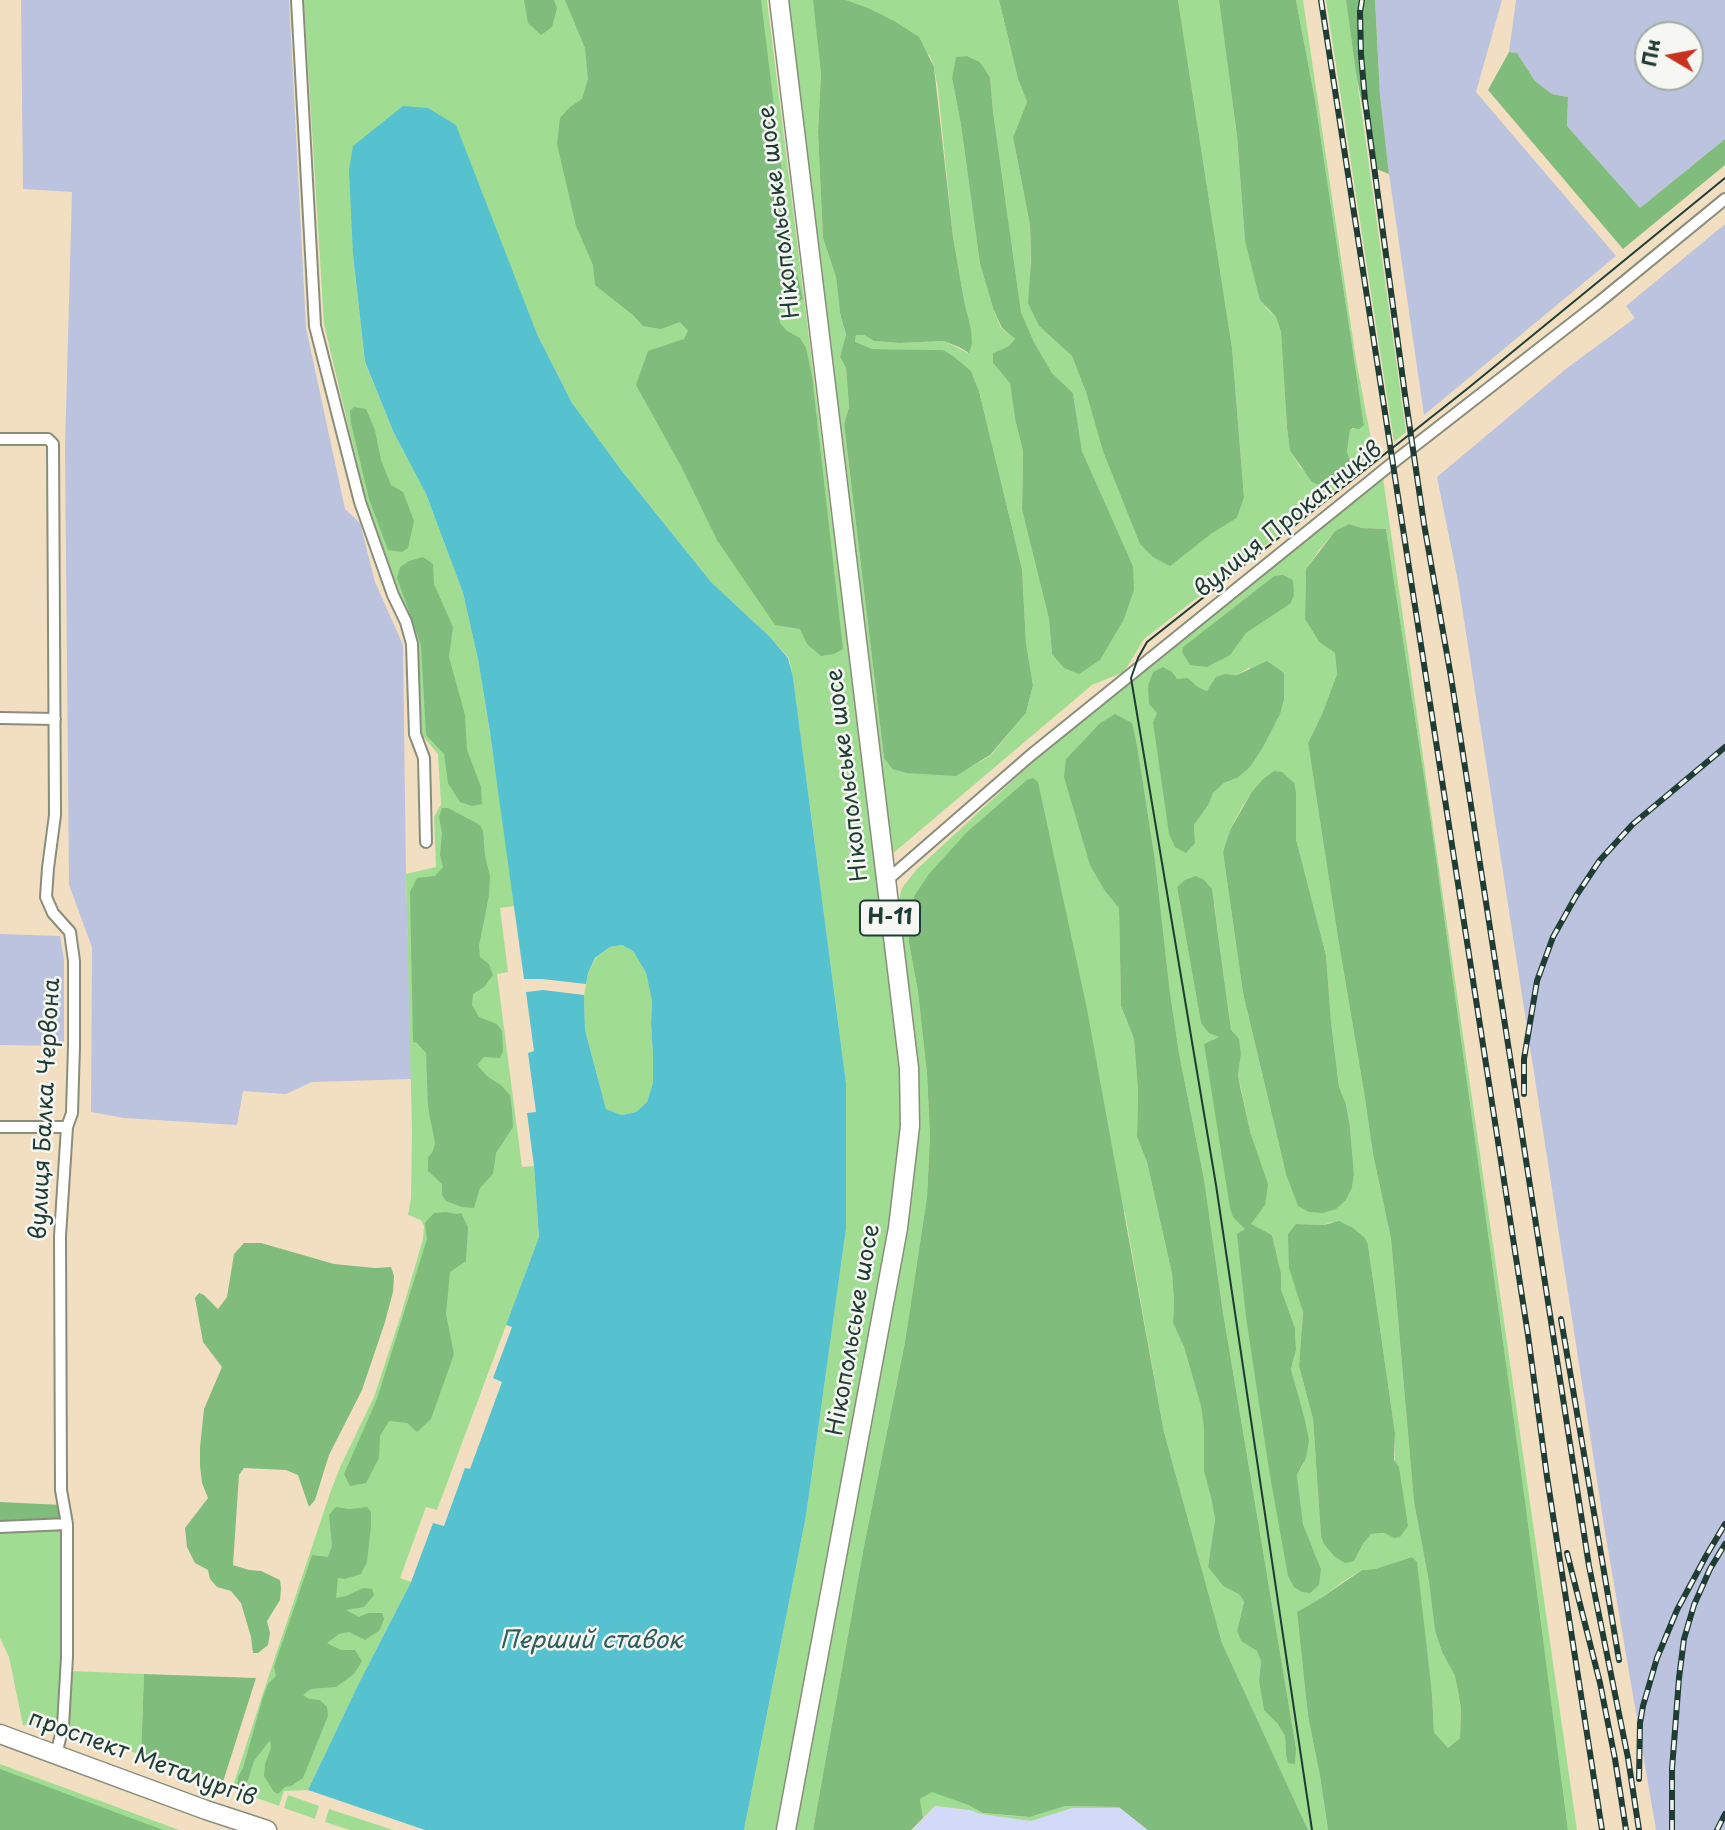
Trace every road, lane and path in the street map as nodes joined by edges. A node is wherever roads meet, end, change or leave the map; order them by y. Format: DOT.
graph roads {
  1 [pos="297,0"];
  2 [pos="779,0"];
  3 [pos="1725,200"];
  4 [pos="0,439"];
  5 [pos="0,719"];
  6 [pos="55,719"];
  7 [pos="426,842"];
  8 [pos="886,881"];
  9 [pos="0,1127"];
  10 [pos="66,1127"];
  11 [pos="67,1524"];
  12 [pos="0,1527"];
  13 [pos="0,1734"];
  14 [pos="56,1755"];
  15 [pos="267,1830"];
  16 [pos="786,1830"];
  1 -- 7 [label="street"];
  2 -- 8 [label="main road, Нікопольське шосе / Н-11"];
  3 -- 8 [label="street, вулиця Прокатників"];
  4 -- 6 [label="street, вулиця Балка Червона"];
  5 -- 6 [label="street"];
  6 -- 10 [label="street, вулиця Балка Червона"];
  8 -- 16 [label="main road, Нікопольське шосе / Н-11"];
  9 -- 10 [label="street"];
  10 -- 11 [label="street, вулиця Балка Червона"];
  11 -- 12 [label="street"];
  11 -- 14 [label="street, вулиця Балка Червона"];
  13 -- 14 [label="main road, проспект Металургів"];
  14 -- 15 [label="main road, проспект Металургів"];
}
